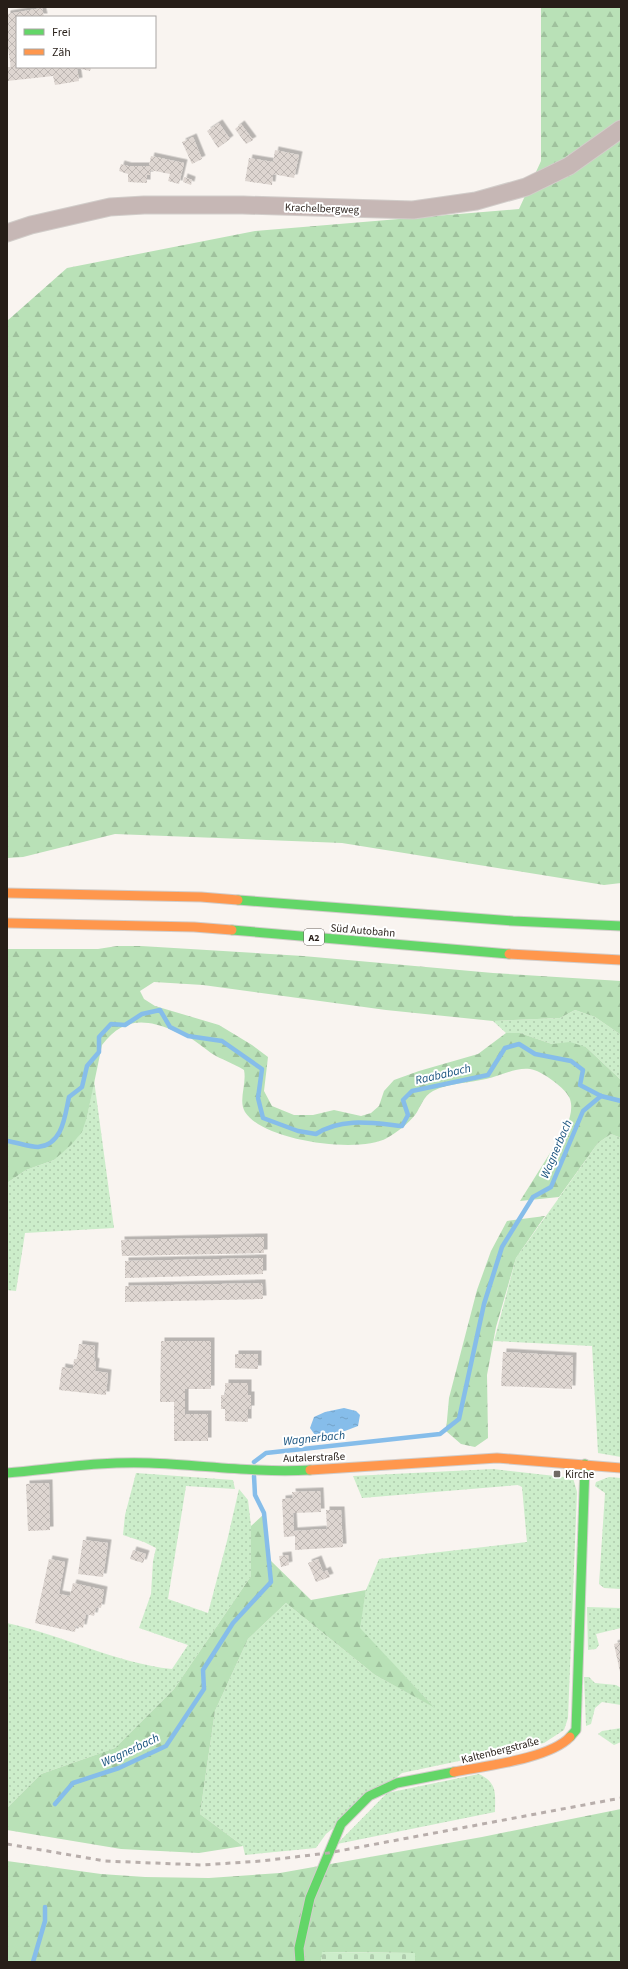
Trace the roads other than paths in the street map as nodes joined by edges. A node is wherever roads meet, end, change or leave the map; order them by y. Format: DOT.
graph roads {
  1 [pos="621,130"];
  2 [pos="7,233"];
  3 [pos="7,892"];
  4 [pos="7,923"];
  5 [pos="621,926"];
  6 [pos="621,960"];
  7 [pos="585,1464"];
  8 [pos="621,1468"];
  9 [pos="7,1473"];
  10 [pos="300,1962"];
  1 -- 2 [label="street, Krachelbergweg"];
  3 -- 5 [label="main road, Süd Autobahn"];
  4 -- 6 [label="main road, Süd Autobahn / A2"];
  7 -- 8 [label="main road, Autalerstraße"];
  7 -- 9 [label="main road, Autalerstraße"];
  7 -- 10 [label="main road, Kaltenbergstraße"];
}
